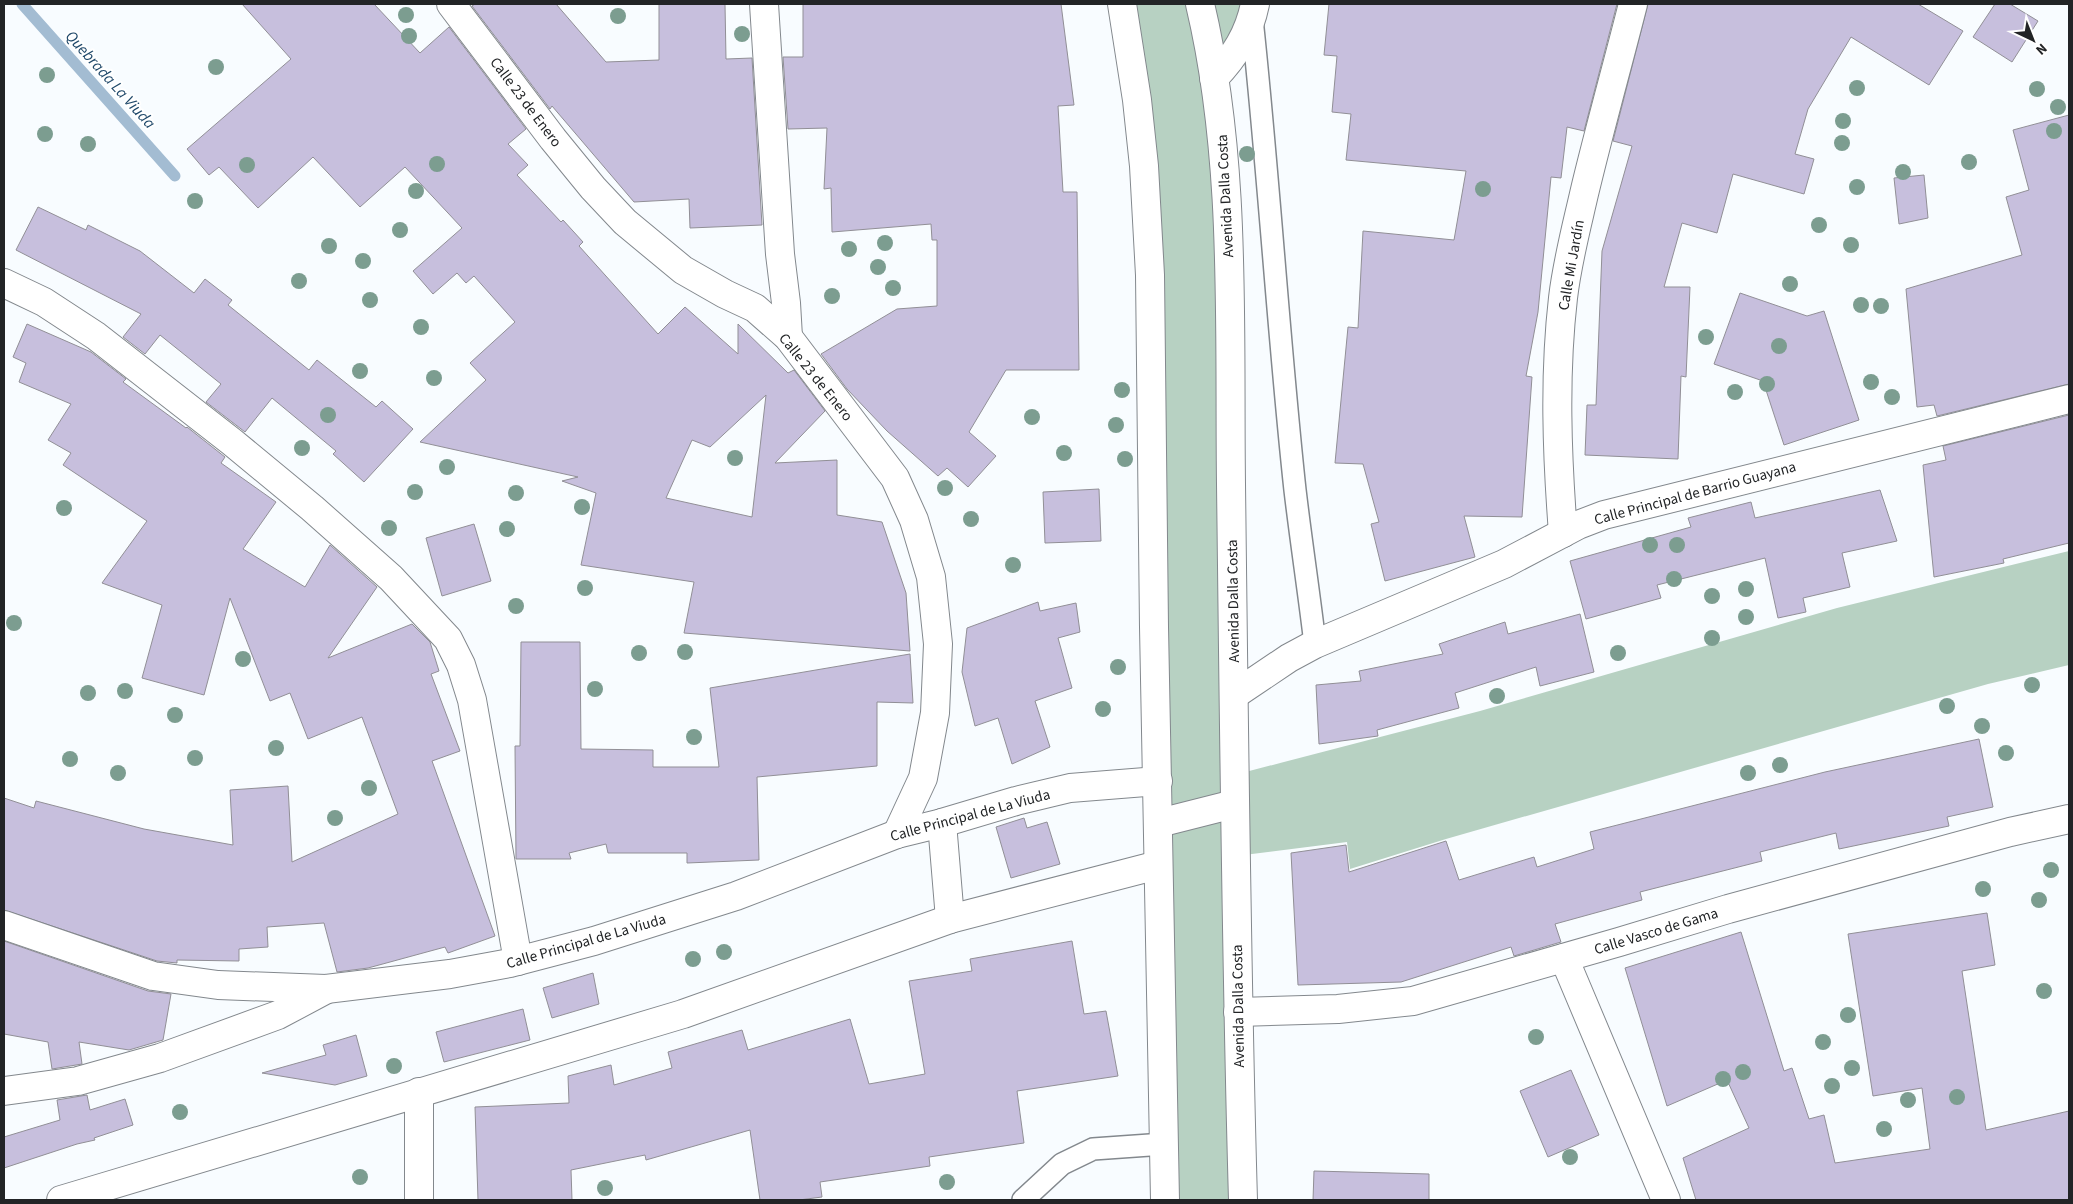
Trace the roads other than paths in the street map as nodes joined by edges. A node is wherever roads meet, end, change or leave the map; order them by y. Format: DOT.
graph roads {
  1 [pos="451,4"];
  2 [pos="764,4"];
  3 [pos="1122,4"];
  4 [pos="1200,4"];
  5 [pos="1633,4"];
  6 [pos="1254,11"];
  7 [pos="1214,78"];
  8 [pos="4,283"];
  9 [pos="788,337"];
  10 [pos="2069,399"];
  11 [pos="1563,533"];
  12 [pos="1315,644"];
  13 [pos="1234,695"];
  14 [pos="1158,781"];
  15 [pos="1234,804"];
  16 [pos="2069,819"];
  17 [pos="942,823"];
  18 [pos="1158,823"];
  19 [pos="896,834"];
  20 [pos="1158,865"];
  21 [pos="950,919"];
  22 [pos="4,925"];
  23 [pos="1564,958"];
  24 [pos="518,961"];
  25 [pos="326,989"];
  26 [pos="1238,1012"];
  27 [pos="4,1091"];
  28 [pos="419,1092"];
  29 [pos="1164,1144"];
  30 [pos="61,1200"];
  31 [pos="419,1200"];
  32 [pos="1023,1200"];
  33 [pos="1165,1200"];
  34 [pos="1243,1200"];
  35 [pos="1666,1200"];
  1 -- 9 [label="street, Calle 23 de Enero"];
  2 -- 9 [label="street"];
  3 -- 14 [label="street"];
  4 -- 7 [label="street, Avenida Dalla Costa"];
  5 -- 11 [label="street, Calle Mi Jardín"];
  6 -- 7 [label="street"];
  6 -- 12 [label="lane"];
  7 -- 13 [label="street, Avenida Dalla Costa"];
  8 -- 24 [label="street"];
  9 -- 19 [label="street, Calle 23 de Enero"];
  10 -- 11 [label="street, Calle Principal de Barrio Guayana"];
  11 -- 12 [label="street, Calle Principal de Barrio Guayana"];
  12 -- 13 [label="street, Calle Principal de Barrio Guayana"];
  13 -- 15 [label="street, Avenida Dalla Costa"];
  14 -- 17 [label="street, Calle Principal de La Viuda"];
  14 -- 18 [label="street"];
  15 -- 18 [label="street"];
  15 -- 26 [label="street, Avenida Dalla Costa"];
  16 -- 23 [label="street, Calle Vasco de Gama"];
  17 -- 19 [label="street, Calle Principal de La Viuda"];
  17 -- 21 [label="street"];
  18 -- 20 [label="street"];
  19 -- 24 [label="street, Calle Principal de La Viuda"];
  20 -- 21 [label="street"];
  20 -- 29 [label="street"];
  21 -- 28 [label="street"];
  22 -- 25 [label="street, Calle Principal de La Viuda"];
  23 -- 26 [label="street, Calle Vasco de Gama"];
  23 -- 35 [label="street"];
  24 -- 25 [label="street, Calle Principal de La Viuda"];
  25 -- 27 [label="street"];
  26 -- 34 [label="street, Avenida Dalla Costa"];
  28 -- 30 [label="street"];
  28 -- 31 [label="street"];
  29 -- 32 [label="lane"];
  29 -- 33 [label="street"];
}
